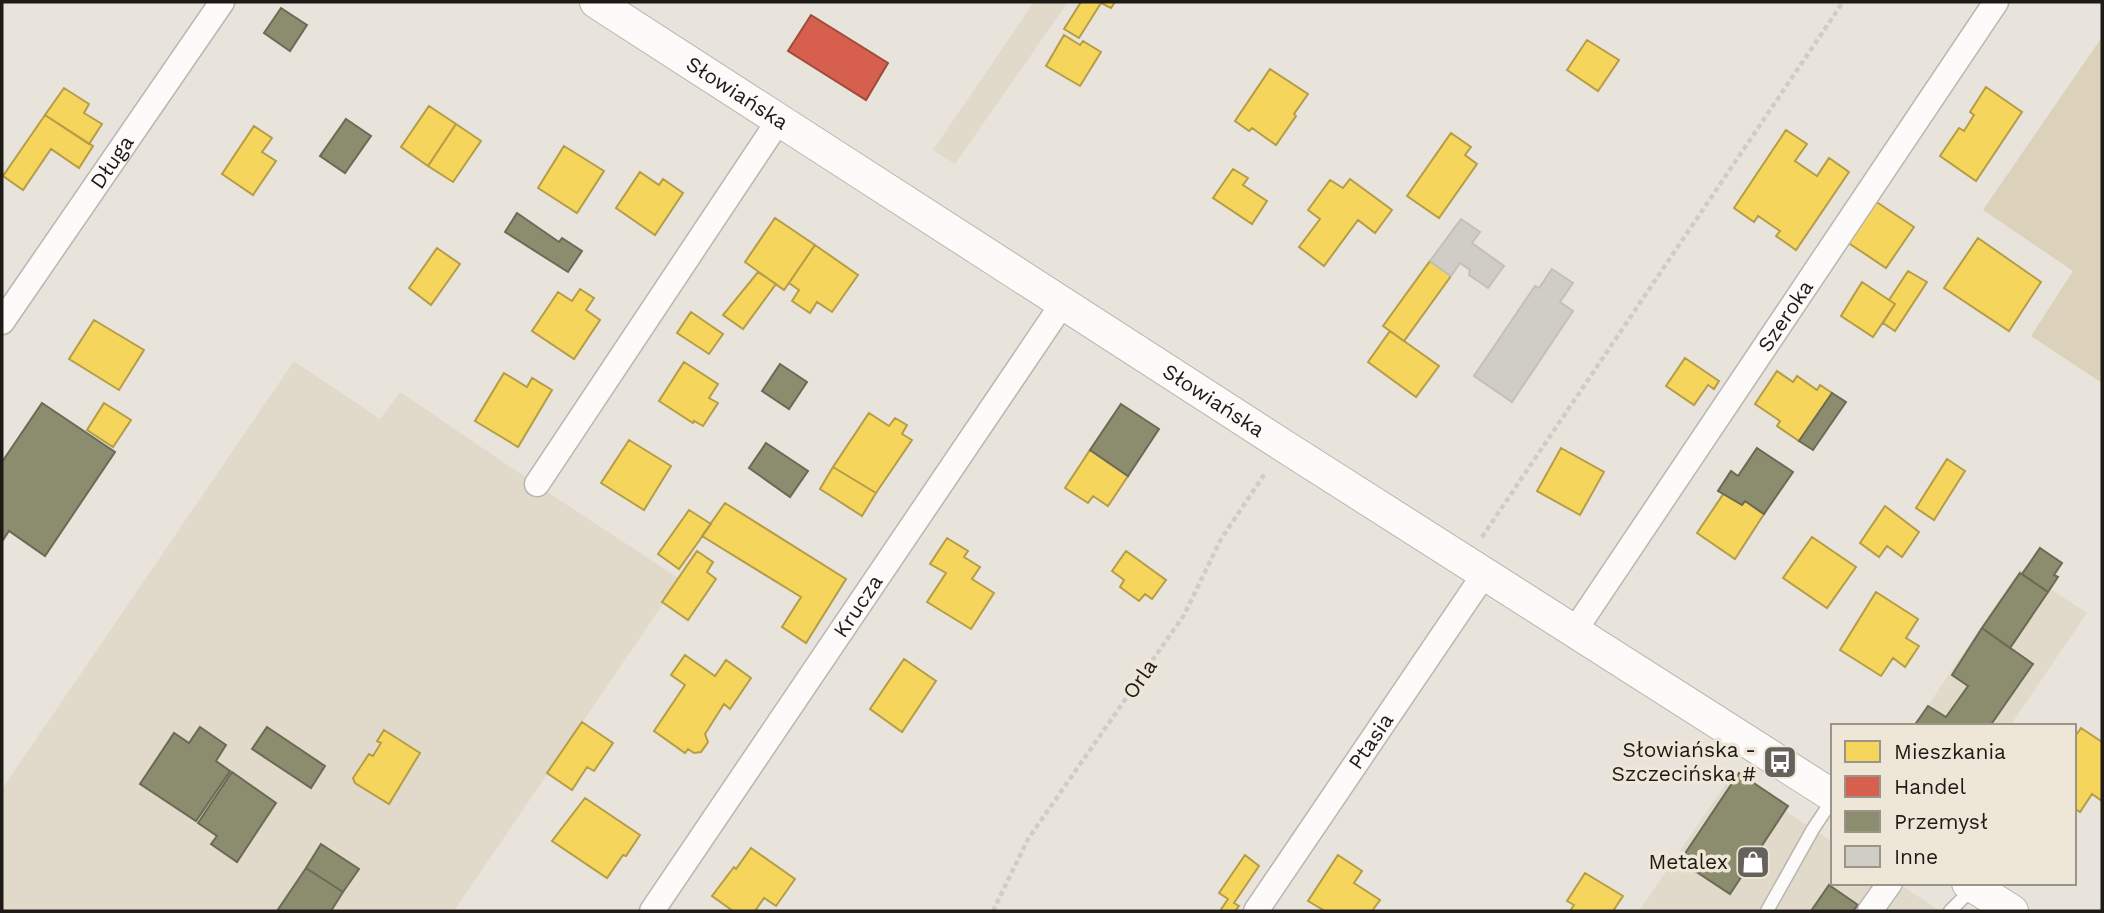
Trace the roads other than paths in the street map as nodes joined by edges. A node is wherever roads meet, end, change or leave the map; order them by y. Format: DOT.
graph roads {
  1 [pos="222,2"];
  2 [pos="596,2"];
  3 [pos="1996,2"];
  4 [pos="779,120"];
  5 [pos="1063,303"];
  6 [pos="2,322"];
  7 [pos="537,484"];
  8 [pos="1475,567"];
  9 [pos="1576,630"];
  10 [pos="1831,797"];
  11 [pos="1831,801"];
  12 [pos="1889,885"];
  13 [pos="1971,885"];
  14 [pos="652,911"];
  15 [pos="1256,911"];
  16 [pos="1767,911"];
  17 [pos="1870,911"];
  18 [pos="1950,911"];
  19 [pos="2012,911"];
  1 -- 6 [label="street, Długa"];
  2 -- 4 [label="street, Słowiańska"];
  3 -- 9 [label="street, Szeroka"];
  4 -- 5 [label="street, Słowiańska"];
  4 -- 7 [label="street"];
  5 -- 8 [label="street, Słowiańska"];
  5 -- 14 [label="street, Krucza"];
  8 -- 9 [label="street, Słowiańska"];
  8 -- 15 [label="street, Ptasia"];
  9 -- 10 [label="street, Słowiańska"];
  11 -- 16 [label="lane"];
  12 -- 17 [label="street"];
  13 -- 18 [label="lane"];
  13 -- 19 [label="street"];
}
